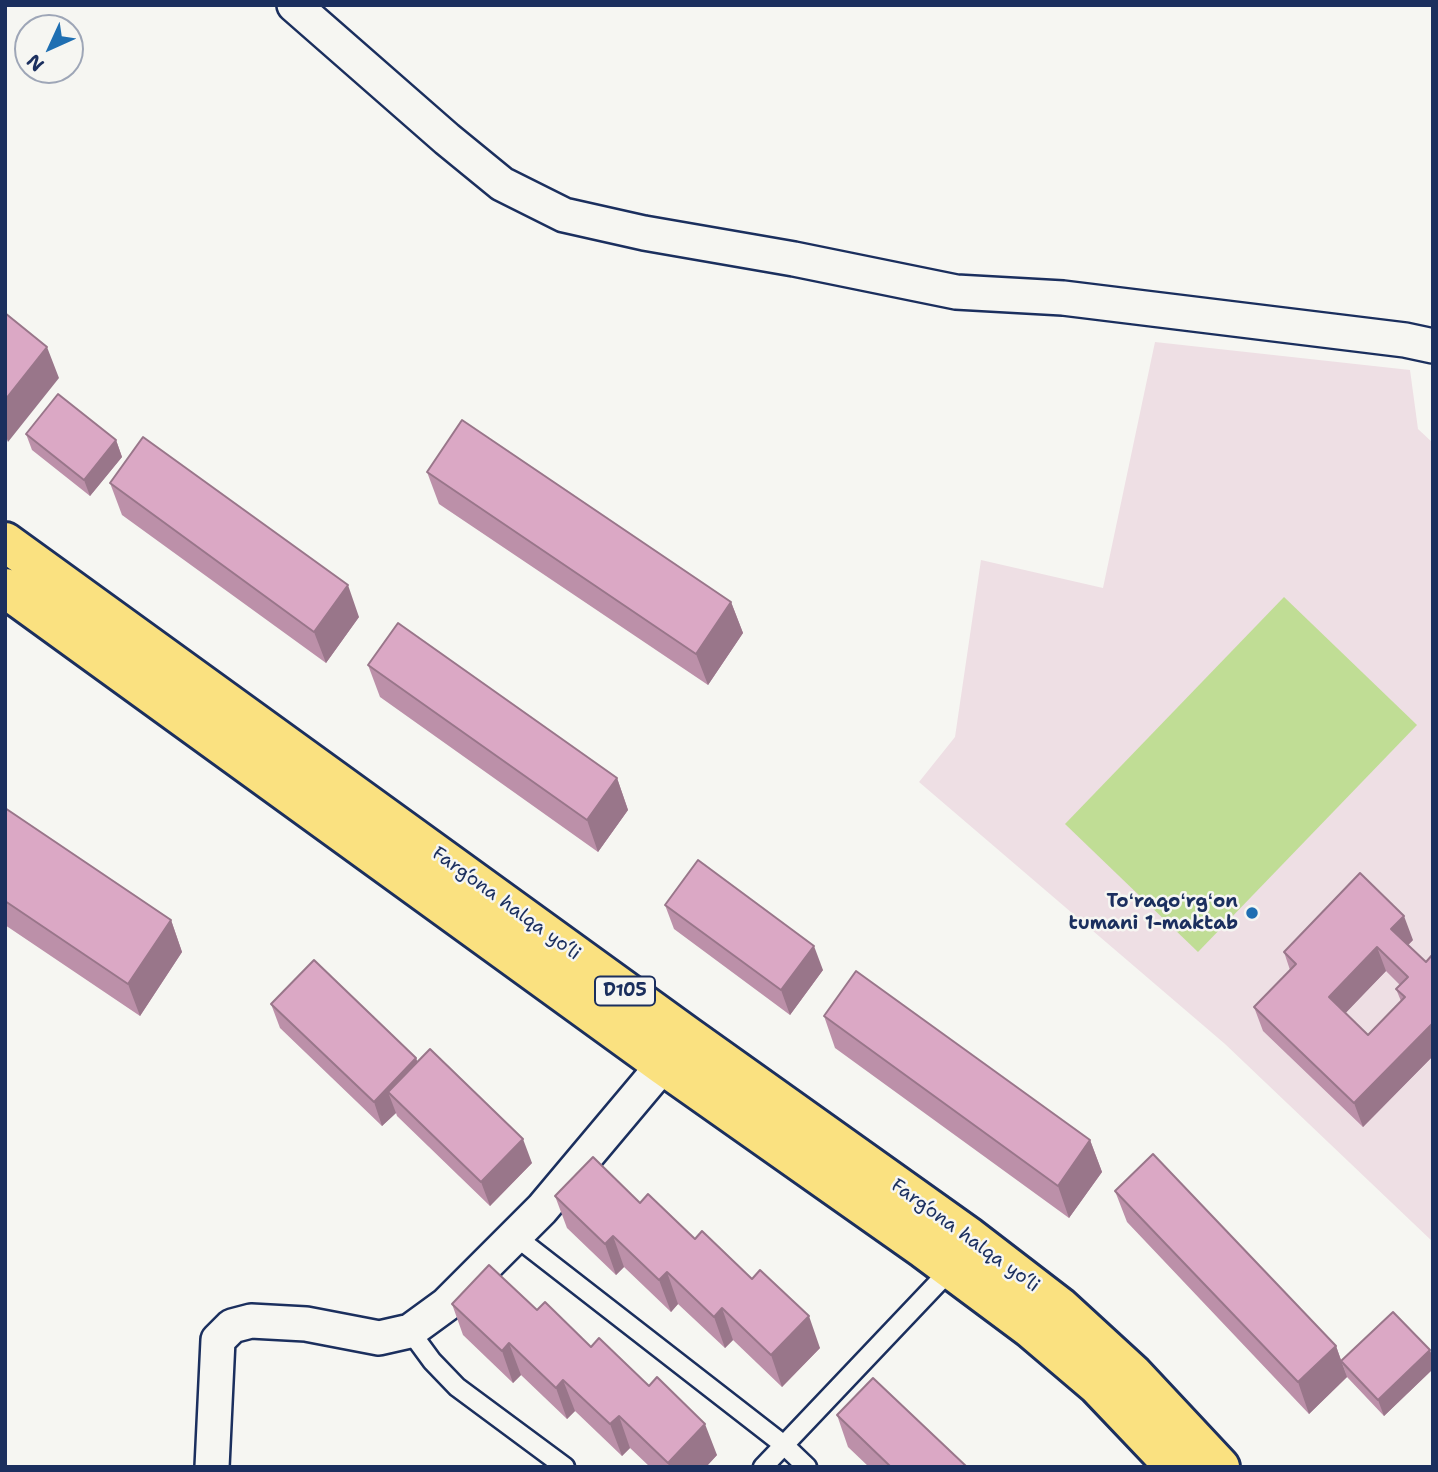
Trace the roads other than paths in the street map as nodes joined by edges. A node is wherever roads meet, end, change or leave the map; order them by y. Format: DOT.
graph roads {
  1 [pos="294,5"];
  2 [pos="1433,345"];
  3 [pos="5,542"];
  4 [pos="5,588"];
  5 [pos="157,652"];
  6 [pos="133,681"];
  7 [pos="663,1065"];
  8 [pos="515,1236"];
  9 [pos="951,1269"];
  10 [pos="410,1331"];
  11 [pos="784,1445"];
  12 [pos="212,1467"];
  13 [pos="565,1467"];
  14 [pos="763,1467"];
  15 [pos="807,1467"];
  16 [pos="1175,1467"];
  17 [pos="1220,1467"];
  1 -- 2 [label="street"];
  3 -- 5 [label="highway, Farg‘ona halqa yo‘li / D105"];
  4 -- 6 [label="highway, Farg‘ona halqa yo‘li / D105"];
  5 -- 6 [label="highway"];
  5 -- 17 [label="highway, Farg‘ona halqa yo‘li / D105"];
  6 -- 7 [label="highway, Farg‘ona halqa yo‘li / D105"];
  7 -- 8 [label="street"];
  7 -- 9 [label="highway, Farg‘ona halqa yo‘li / D105"];
  8 -- 10 [label="street"];
  8 -- 11 [label="lane"];
  9 -- 11 [label="lane"];
  9 -- 16 [label="highway, Farg‘ona halqa yo‘li / D105"];
  10 -- 12 [label="street"];
  10 -- 13 [label="lane"];
  11 -- 14 [label="lane"];
  11 -- 15 [label="lane"];
}
